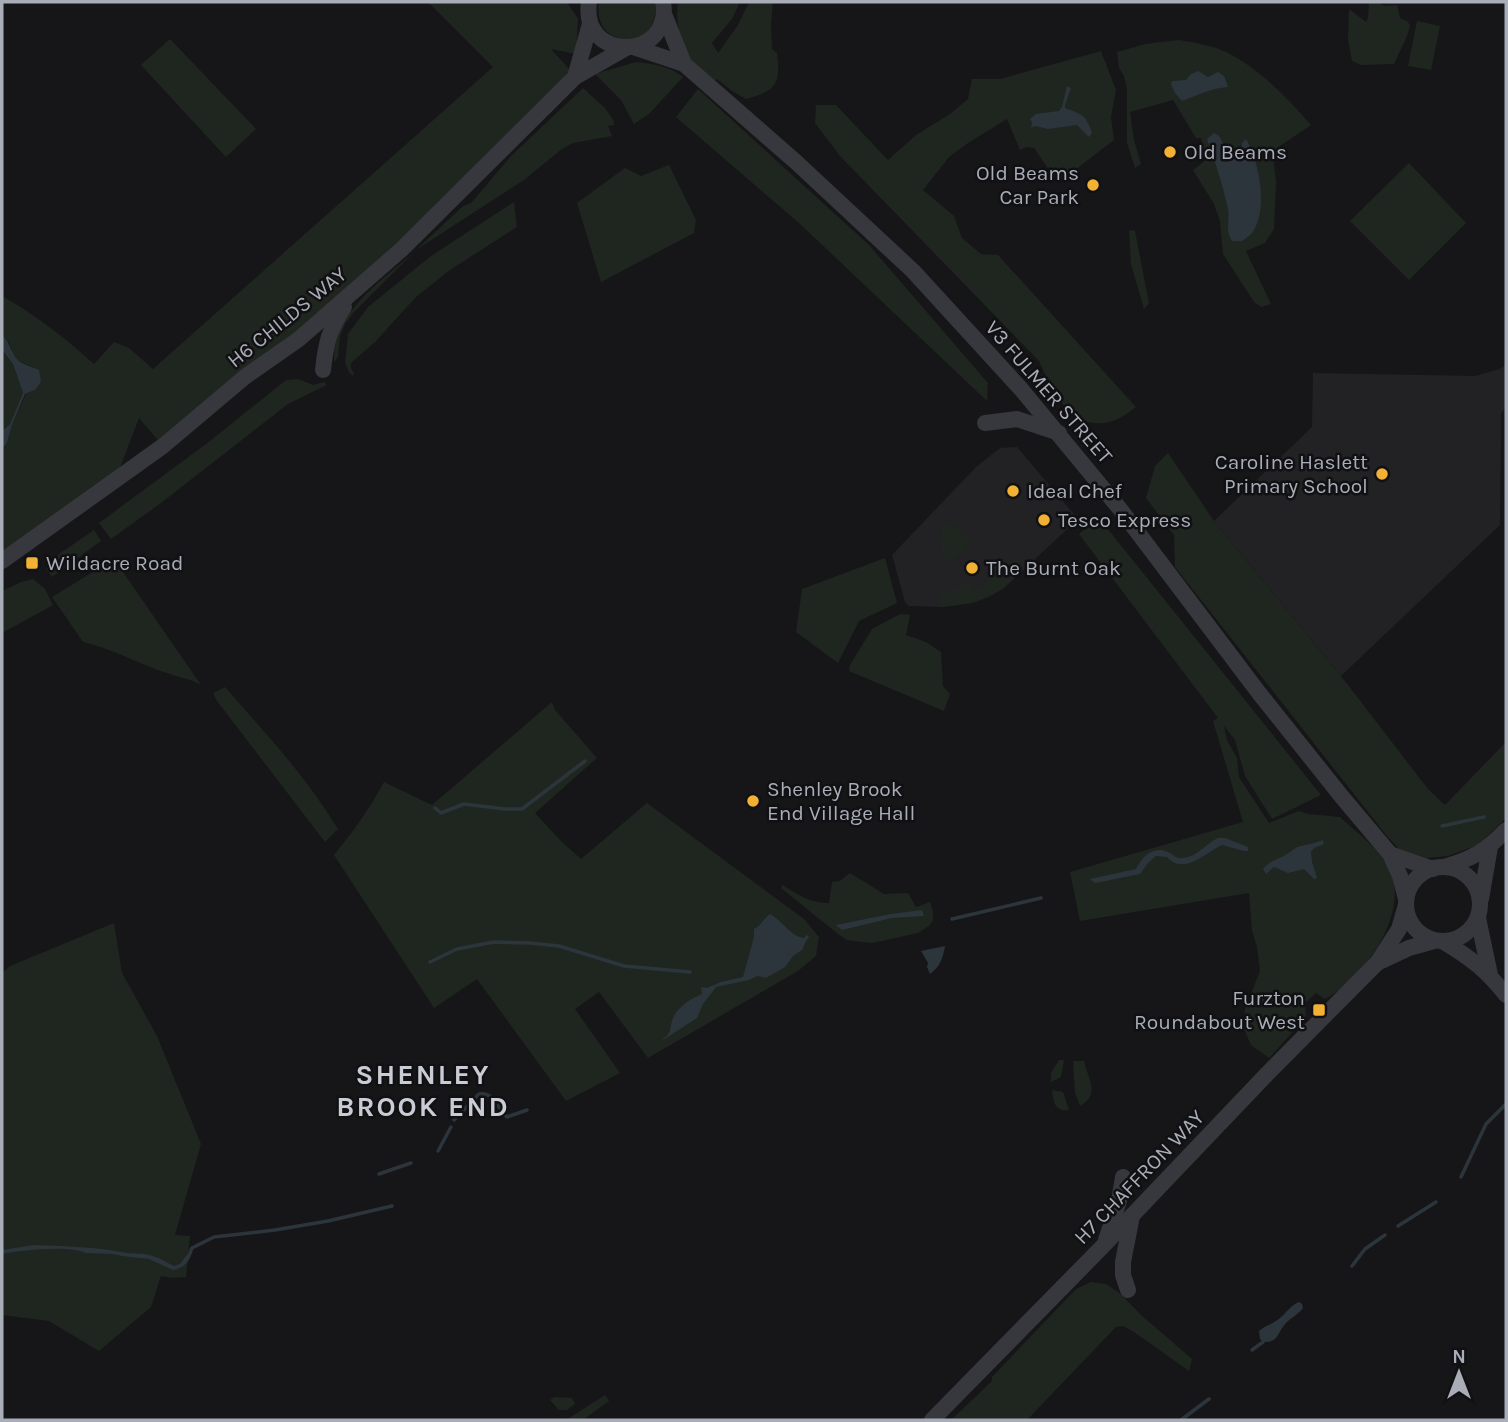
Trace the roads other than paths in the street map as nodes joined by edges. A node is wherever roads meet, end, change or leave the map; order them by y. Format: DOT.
graph roads {
  1 [pos="664,7"];
  2 [pos="586,10"];
  3 [pos="630,48"];
  4 [pos="684,64"];
  5 [pos="575,77"];
  6 [pos="353,293"];
  7 [pos="323,370"];
  8 [pos="985,423"];
  9 [pos="1059,433"];
  10 [pos="2,561"];
  11 [pos="1506,830"];
  12 [pos="1490,847"];
  13 [pos="1390,854"];
  14 [pos="1438,868"];
  15 [pos="1480,901"];
  16 [pos="1406,902"];
  17 [pos="1478,918"];
  18 [pos="1439,941"];
  19 [pos="1377,963"];
  20 [pos="1490,975"];
  21 [pos="1506,995"];
  22 [pos="1123,1177"];
  23 [pos="1132,1216"];
  24 [pos="1104,1245"];
  25 [pos="1128,1290"];
  26 [pos="932,1420"];
  1 -- 3 [label="street, H6 CHILDS WAY"];
  1 -- 4 [label="street, V3 FULMER STREET"];
  2 -- 3 [label="street, V3 FULMER STREET"];
  2 -- 5 [label="street, H6 CHILDS WAY"];
  3 -- 4 [label="street, V3 FULMER STREET"];
  3 -- 5 [label="street, H6 CHILDS WAY"];
  4 -- 9 [label="street, V3 FULMER STREET"];
  5 -- 6 [label="street, H6 CHILDS WAY"];
  6 -- 7 [label="street"];
  6 -- 10 [label="street, H6 CHILDS WAY"];
  8 -- 9 [label="street"];
  9 -- 13 [label="street, V3 FULMER STREET"];
  11 -- 12 [label="street"];
  12 -- 14 [label="street"];
  12 -- 15 [label="street"];
  13 -- 14 [label="street, V3 FULMER STREET"];
  13 -- 16 [label="street, V3 FULMER STREET"];
  14 -- 15 [label="street"];
  14 -- 16 [label="street"];
  15 -- 17 [label="street"];
  16 -- 18 [label="street"];
  16 -- 19 [label="street, H7 CHAFFRON WAY"];
  17 -- 18 [label="street"];
  17 -- 20 [label="street"];
  18 -- 19 [label="street, H7 CHAFFRON WAY"];
  18 -- 20 [label="street"];
  19 -- 23 [label="street, H7 CHAFFRON WAY"];
  20 -- 21 [label="street"];
  22 -- 24 [label="street"];
  23 -- 24 [label="street, H7 CHAFFRON WAY"];
  23 -- 25 [label="street"];
  24 -- 26 [label="street, H7 CHAFFRON WAY"];
}
